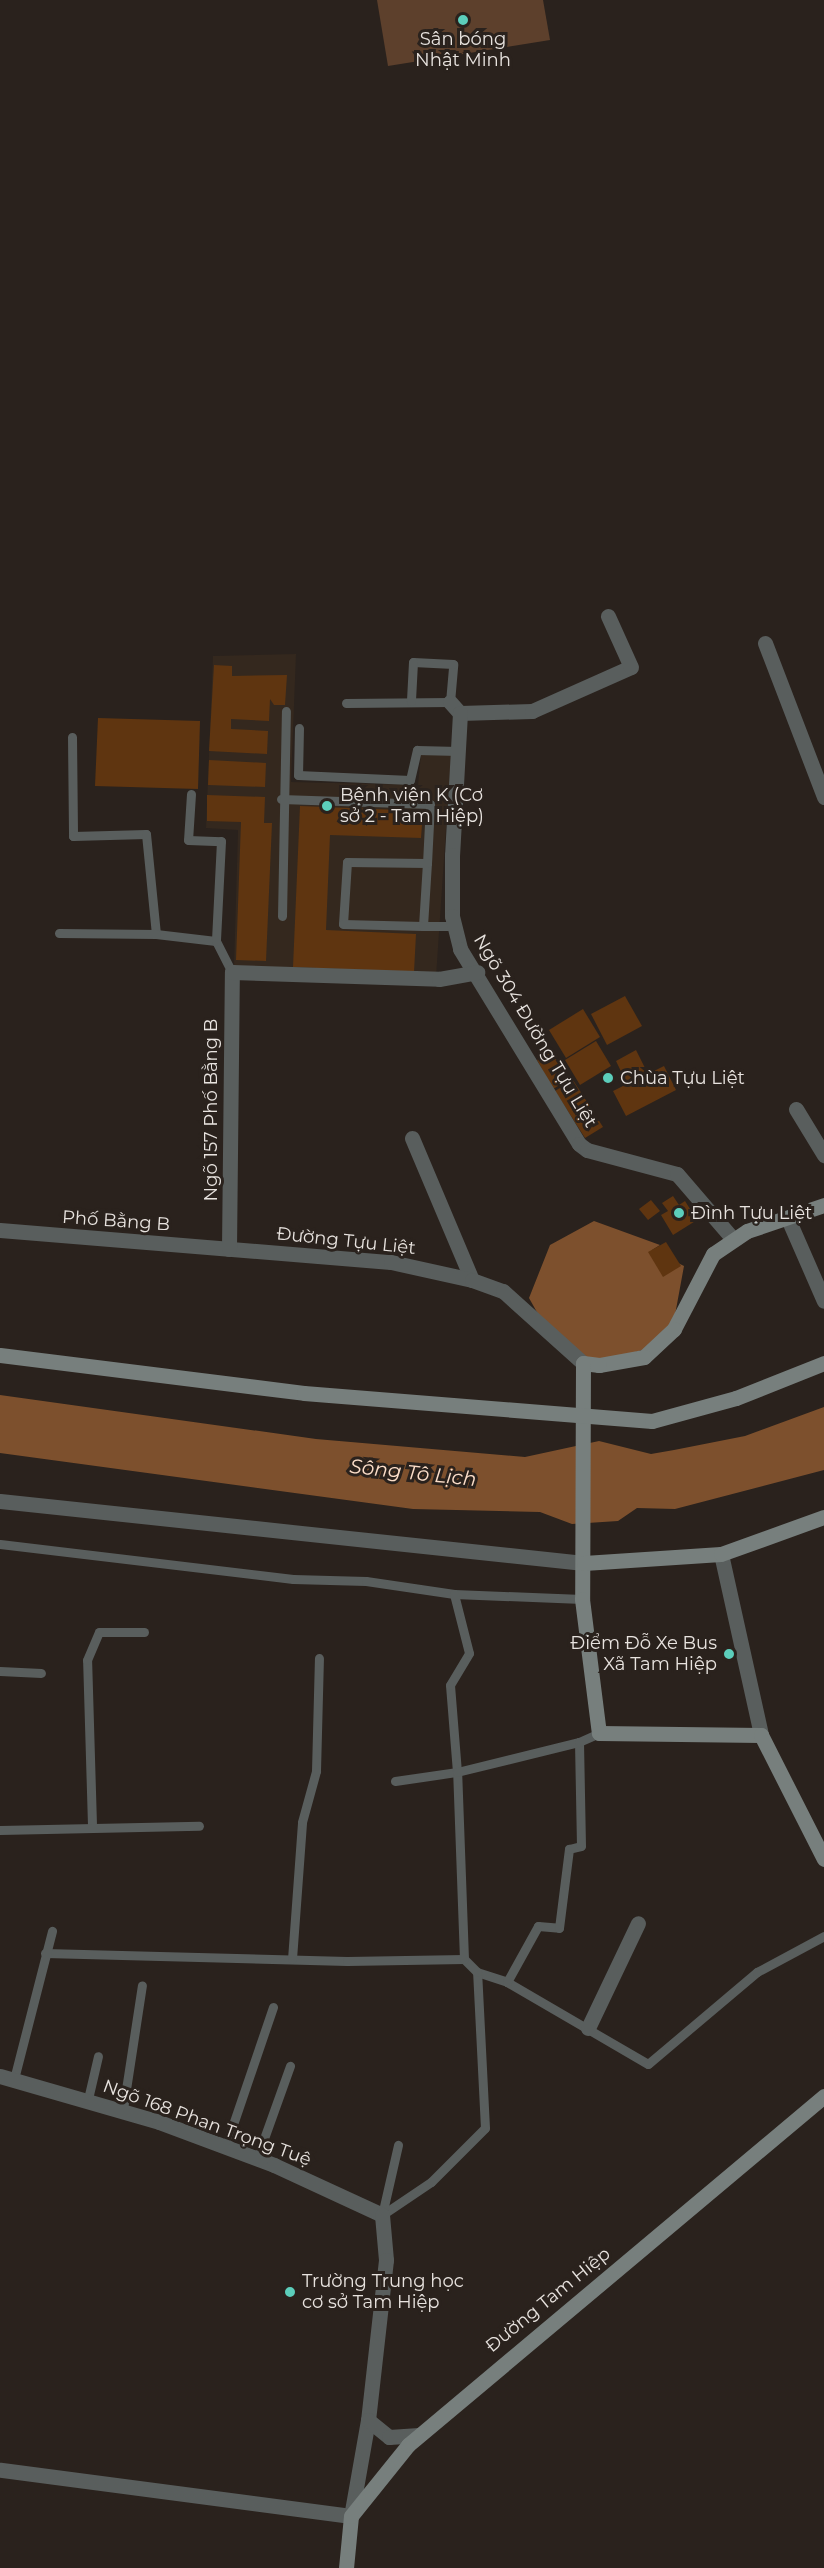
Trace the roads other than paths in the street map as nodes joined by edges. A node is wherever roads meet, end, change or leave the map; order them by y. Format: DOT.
graph roads {
  1 [pos="608,616"];
  2 [pos="765,643"];
  3 [pos="463,663"];
  4 [pos="453,664"];
  5 [pos="411,701"];
  6 [pos="346,703"];
  7 [pos="455,707"];
  8 [pos="286,711"];
  9 [pos="300,728"];
  10 [pos="72,737"];
  11 [pos="458,751"];
  12 [pos="191,794"];
  13 [pos="824,797"];
  14 [pos="281,799"];
  15 [pos="427,863"];
  16 [pos="282,916"];
  17 [pos="423,926"];
  18 [pos="454,926"];
  19 [pos="59,933"];
  20 [pos="156,934"];
  21 [pos="216,940"];
  22 [pos="231,972"];
  23 [pos="477,972"];
  24 [pos="796,1108"];
  25 [pos="412,1138"];
  26 [pos="824,1155"];
  27 [pos="824,1205"];
  28 [pos="789,1221"];
  29 [pos="0,1230"];
  30 [pos="733,1239"];
  31 [pos="230,1249"];
  32 [pos="472,1280"];
  33 [pos="824,1301"];
  34 [pos="0,1355"];
  35 [pos="583,1363"];
  36 [pos="824,1363"];
  37 [pos="583,1418"];
  38 [pos="0,1501"];
  39 [pos="824,1518"];
  40 [pos="0,1544"];
  41 [pos="722,1554"];
  42 [pos="584,1563"];
  43 [pos="454,1594"];
  44 [pos="582,1599"];
  45 [pos="144,1632"];
  46 [pos="319,1658"];
  47 [pos="0,1671"];
  48 [pos="41,1673"];
  49 [pos="599,1733"];
  50 [pos="761,1735"];
  51 [pos="579,1742"];
  52 [pos="457,1772"];
  53 [pos="395,1781"];
  54 [pos="92,1825"];
  55 [pos="199,1826"];
  56 [pos="0,1830"];
  57 [pos="824,1858"];
  58 [pos="638,1923"];
  59 [pos="52,1931"];
  60 [pos="824,1936"];
  61 [pos="45,1953"];
  62 [pos="292,1959"];
  63 [pos="464,1959"];
  64 [pos="477,1972"];
  65 [pos="507,1982"];
  66 [pos="142,1985"];
  67 [pos="273,2007"];
  68 [pos="588,2028"];
  69 [pos="98,2056"];
  70 [pos="290,2066"];
  71 [pos="7,2078"];
  72 [pos="824,2096"];
  73 [pos="88,2099"];
  74 [pos="123,2109"];
  75 [pos="398,2145"];
  76 [pos="225,2148"];
  77 [pos="257,2158"];
  78 [pos="382,2215"];
  79 [pos="368,2420"];
  80 [pos="419,2435"];
  81 [pos="0,2470"];
  82 [pos="351,2516"];
  83 [pos="346,2568"];
  1 -- 7 [label="street"];
  2 -- 13 [label="street"];
  3 -- 4 [label="lane"];
  4 -- 5 [label="lane"];
  4 -- 7 [label="lane"];
  5 -- 6 [label="lane"];
  5 -- 7 [label="lane"];
  7 -- 11 [label="street, Ngõ 304 Đường Tựu Liệt"];
  8 -- 14 [label="lane"];
  9 -- 11 [label="lane"];
  10 -- 20 [label="lane"];
  11 -- 18 [label="street, Ngõ 304 Đường Tựu Liệt"];
  12 -- 21 [label="lane"];
  14 -- 15 [label="lane"];
  14 -- 16 [label="lane"];
  15 -- 17 [label="lane"];
  15 -- 17 [label="lane"];
  17 -- 18 [label="lane"];
  18 -- 23 [label="street, Ngõ 304 Đường Tựu Liệt"];
  19 -- 20 [label="lane"];
  20 -- 21 [label="lane"];
  21 -- 22 [label="lane"];
  22 -- 23 [label="street"];
  22 -- 31 [label="street, Ngõ 157 Phố Bằng B"];
  23 -- 30 [label="street, Ngõ 304 Đường Tựu Liệt"];
  24 -- 26 [label="street"];
  25 -- 32 [label="street"];
  27 -- 28 [label="street"];
  28 -- 30 [label="street"];
  28 -- 33 [label="street"];
  29 -- 31 [label="street, Phố Bằng B"];
  30 -- 35 [label="street"];
  31 -- 32 [label="street, Đường Tựu Liệt"];
  32 -- 35 [label="street, Đường Tựu Liệt"];
  34 -- 37 [label="street"];
  35 -- 37 [label="street"];
  36 -- 37 [label="street"];
  37 -- 42 [label="street"];
  38 -- 42 [label="street"];
  39 -- 41 [label="street"];
  40 -- 43 [label="lane"];
  41 -- 42 [label="street"];
  41 -- 50 [label="street"];
  42 -- 44 [label="street"];
  43 -- 44 [label="lane"];
  43 -- 52 [label="lane"];
  44 -- 49 [label="street"];
  45 -- 54 [label="lane"];
  46 -- 62 [label="lane"];
  47 -- 48 [label="lane"];
  49 -- 50 [label="street"];
  49 -- 51 [label="lane"];
  50 -- 57 [label="street"];
  51 -- 52 [label="lane"];
  51 -- 65 [label="lane"];
  52 -- 53 [label="lane"];
  52 -- 63 [label="lane"];
  54 -- 55 [label="lane"];
  54 -- 56 [label="lane"];
  58 -- 68 [label="street"];
  59 -- 61 [label="lane"];
  60 -- 68 [label="lane"];
  61 -- 62 [label="lane"];
  61 -- 71 [label="lane"];
  62 -- 63 [label="lane"];
  63 -- 64 [label="lane"];
  64 -- 65 [label="lane"];
  64 -- 78 [label="lane"];
  65 -- 68 [label="lane"];
  66 -- 74 [label="lane"];
  67 -- 76 [label="lane"];
  69 -- 73 [label="lane"];
  70 -- 77 [label="lane"];
  71 -- 73 [label="street, Ngõ 168 Phan Trọng Tuệ"];
  72 -- 80 [label="street, Đường Tam Hiệp"];
  73 -- 74 [label="street, Ngõ 168 Phan Trọng Tuệ"];
  74 -- 76 [label="street, Ngõ 168 Phan Trọng Tuệ"];
  75 -- 78 [label="lane"];
  76 -- 77 [label="street, Ngõ 168 Phan Trọng Tuệ"];
  77 -- 78 [label="street, Ngõ 168 Phan Trọng Tuệ"];
  78 -- 79 [label="street"];
  79 -- 80 [label="street"];
  79 -- 82 [label="street"];
  80 -- 82 [label="street, Đường Tam Hiệp"];
  81 -- 82 [label="street"];
  82 -- 83 [label="street"];
}
